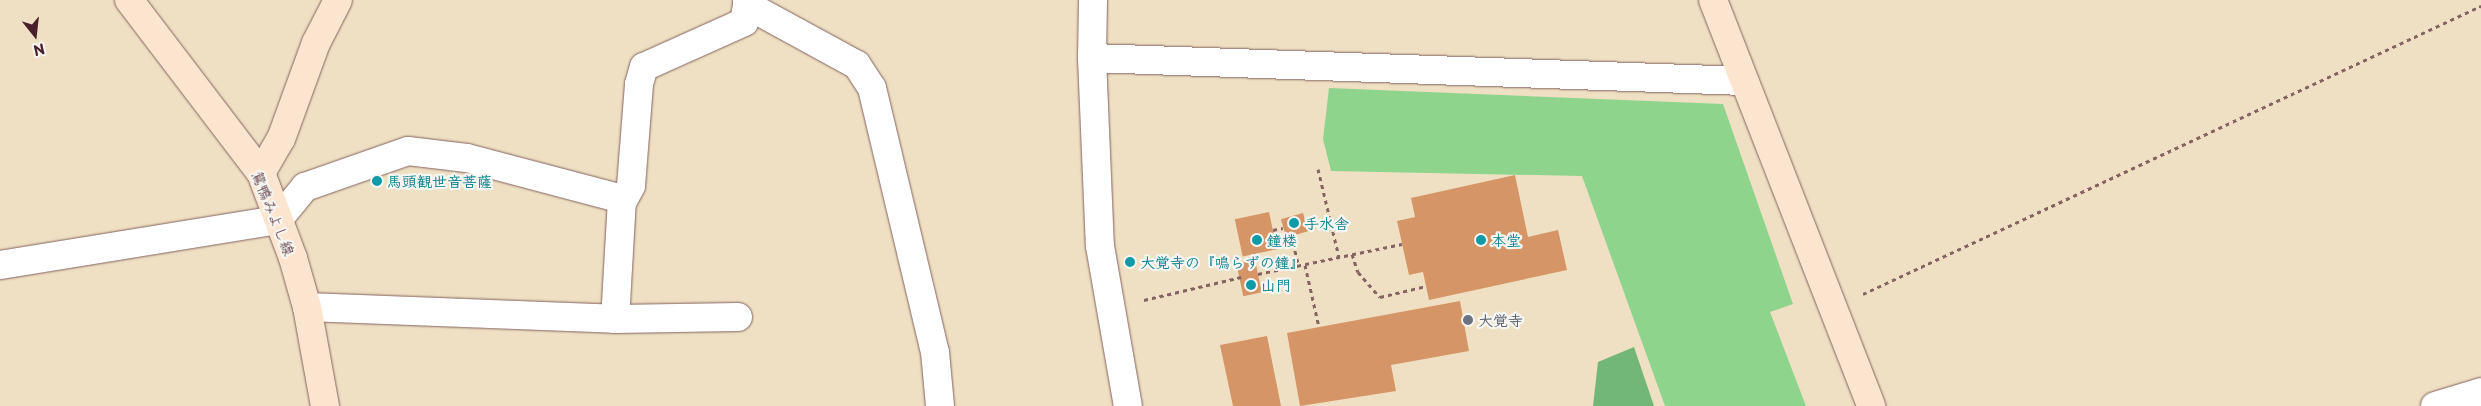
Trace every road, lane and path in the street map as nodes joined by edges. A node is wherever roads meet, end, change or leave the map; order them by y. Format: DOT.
graph roads {
  1 [pos="129,0"];
  2 [pos="338,0"];
  3 [pos="1093,0"];
  4 [pos="1713,0"];
  5 [pos="747,3"];
  6 [pos="2481,6"];
  7 [pos="1092,58"];
  8 [pos="1744,81"];
  9 [pos="1318,169"];
  10 [pos="261,173"];
  11 [pos="622,200"];
  12 [pos="278,220"];
  13 [pos="1284,228"];
  14 [pos="1273,230"];
  15 [pos="1291,235"];
  16 [pos="1402,244"];
  17 [pos="1352,254"];
  18 [pos="1339,257"];
  19 [pos="0,265"];
  20 [pos="1305,265"];
  21 [pos="1299,266"];
  22 [pos="1258,274"];
  23 [pos="1241,277"];
  24 [pos="1426,286"];
  25 [pos="307,307"];
  26 [pos="1112,308"];
  27 [pos="1833,308"];
  28 [pos="738,317"];
  29 [pos="615,319"];
  30 [pos="1319,327"];
  31 [pos="325,406"];
  32 [pos="940,406"];
  33 [pos="1128,406"];
  34 [pos="1871,406"];
  1 -- 10 [label="street, 鴛鴨みよし線"];
  2 -- 10 [label="street"];
  3 -- 7 [label="street"];
  4 -- 8 [label="street"];
  5 -- 11 [label="street"];
  5 -- 32 [label="street"];
  6 -- 27 [label="path"];
  7 -- 8 [label="street"];
  7 -- 26 [label="street"];
  8 -- 27 [label="street"];
  9 -- 18 [label="path"];
  10 -- 12 [label="street, 鴛鴨みよし線"];
  11 -- 12 [label="street"];
  11 -- 29 [label="street"];
  12 -- 19 [label="street"];
  12 -- 25 [label="street, 鴛鴨みよし線"];
  13 -- 14 [label="path"];
  15 -- 21 [label="path"];
  16 -- 17 [label="path"];
  17 -- 18 [label="path"];
  17 -- 24 [label="path"];
  18 -- 20 [label="path"];
  20 -- 21 [label="path"];
  20 -- 30 [label="path"];
  21 -- 22 [label="path"];
  23 -- 26 [label="path"];
  25 -- 29 [label="street"];
  25 -- 31 [label="street, 鴛鴨みよし線"];
  26 -- 33 [label="street"];
  27 -- 34 [label="street"];
  28 -- 29 [label="street"];
}
